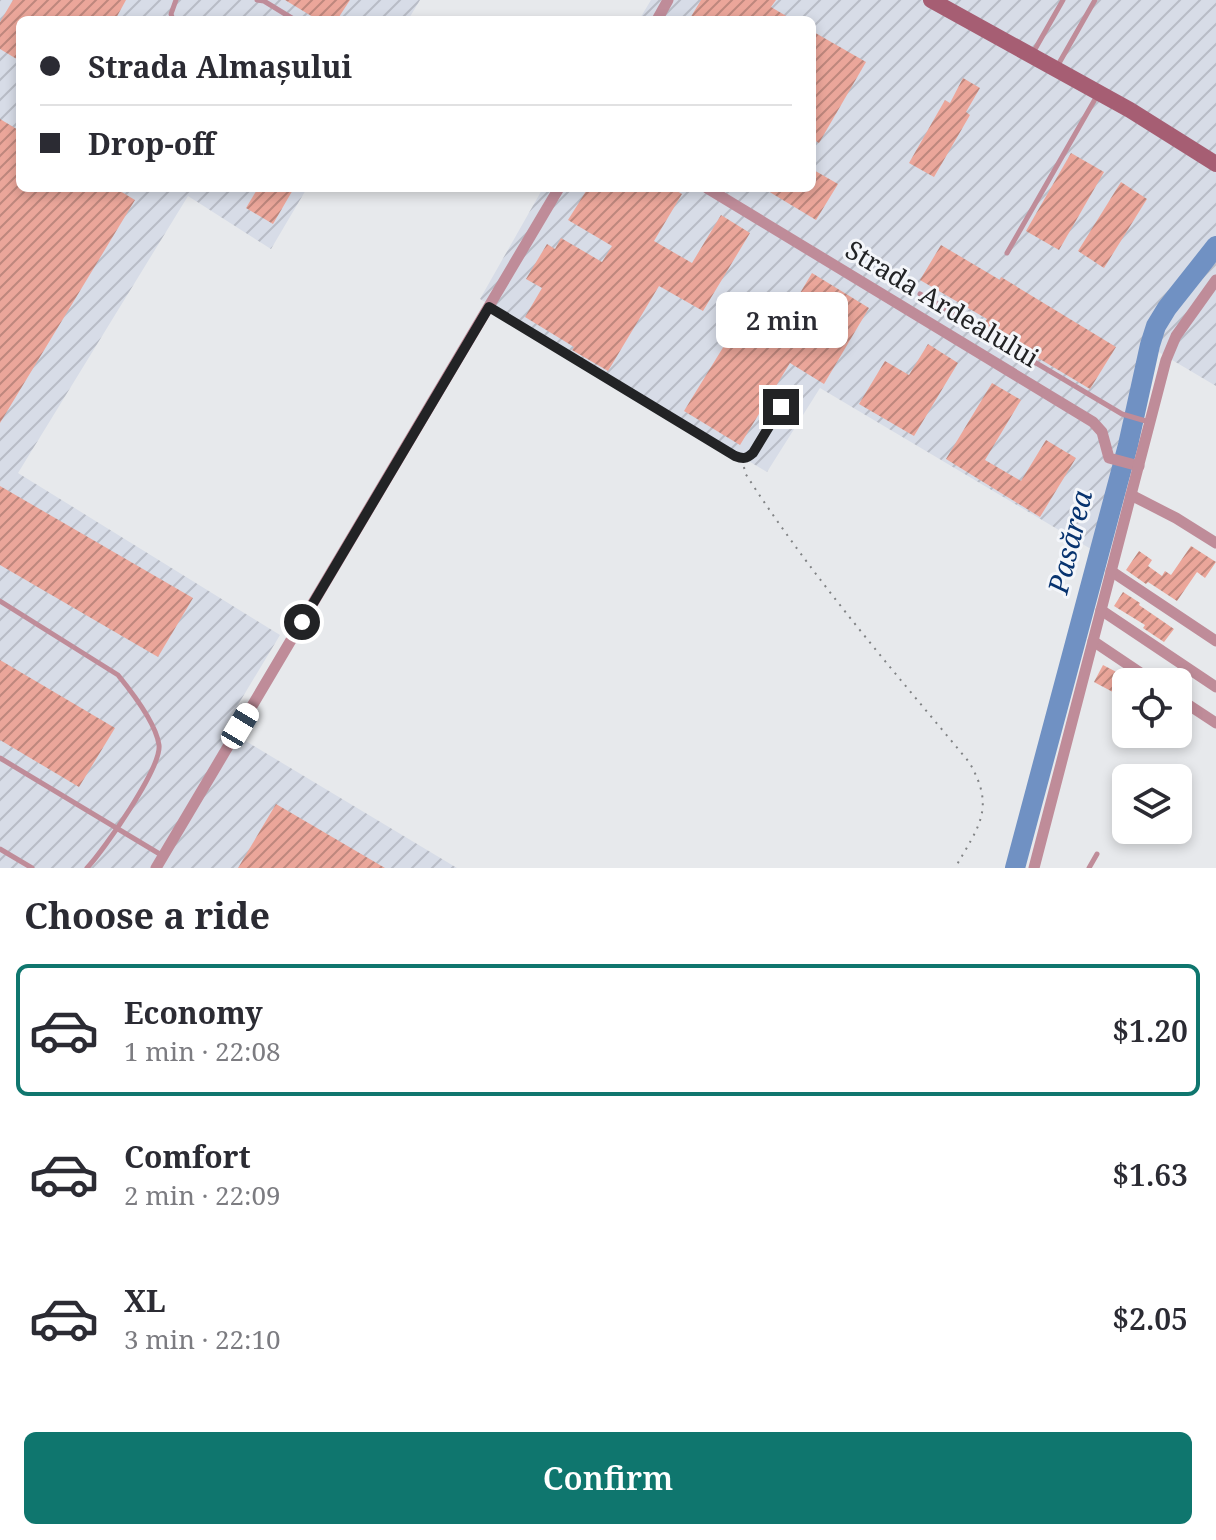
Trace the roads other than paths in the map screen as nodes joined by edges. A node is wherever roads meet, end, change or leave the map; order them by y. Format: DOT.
graph roads {
  1 [pos="262,0"];
  2 [pos="931,0"];
  3 [pos="1063,0"];
  4 [pos="1095,0"];
  5 [pos="288,16"];
  6 [pos="1031,56"];
  7 [pos="1056,69"];
  8 [pos="1098,93"];
  9 [pos="1216,164"];
  10 [pos="557,192"];
  11 [pos="714,192"];
  12 [pos="1007,253"];
  13 [pos="1216,280"];
  14 [pos="920,294"];
  15 [pos="489,307"];
  16 [pos="781,407"];
  17 [pos="1145,421"];
  18 [pos="1136,465"];
  19 [pos="1131,495"];
  20 [pos="1216,543"];
  21 [pos="1111,571"];
  22 [pos="0,601"];
  23 [pos="1101,610"];
  24 [pos="1093,641"];
  25 [pos="1216,641"];
  26 [pos="1133,668"];
  27 [pos="1216,687"];
  28 [pos="1192,707"];
  29 [pos="1216,723"];
  30 [pos="0,758"];
  31 [pos="117,828"];
  32 [pos="0,849"];
  33 [pos="1097,854"];
  34 [pos="163,856"];
  35 [pos="32,868"];
  36 [pos="87,868"];
  37 [pos="156,868"];
  38 [pos="1034,868"];
  39 [pos="1089,868"];
  1 -- 5 [label="lane"];
  2 -- 6 [label="main road"];
  3 -- 6 [label="lane"];
  4 -- 7 [label="lane"];
  6 -- 7 [label="main road"];
  7 -- 8 [label="main road"];
  8 -- 9 [label="main road"];
  8 -- 12 [label="lane"];
  10 -- 15 [label="street"];
  11 -- 18 [label="street, Strada Ardealului"];
  13 -- 17 [label="street"];
  14 -- 17 [label="lane"];
  15 -- 16 [label="lane"];
  15 -- 34 [label="street"];
  17 -- 18 [label="street"];
  18 -- 19 [label="street"];
  19 -- 20 [label="street"];
  19 -- 21 [label="street"];
  21 -- 23 [label="street"];
  21 -- 25 [label="street"];
  22 -- 31 [label="lane"];
  23 -- 24 [label="street"];
  23 -- 27 [label="street"];
  24 -- 26 [label="street"];
  24 -- 38 [label="street"];
  28 -- 29 [label="street"];
  30 -- 31 [label="lane"];
  31 -- 34 [label="lane"];
  31 -- 36 [label="lane"];
  32 -- 35 [label="lane"];
  33 -- 39 [label="lane"];
  34 -- 37 [label="street"];
}
